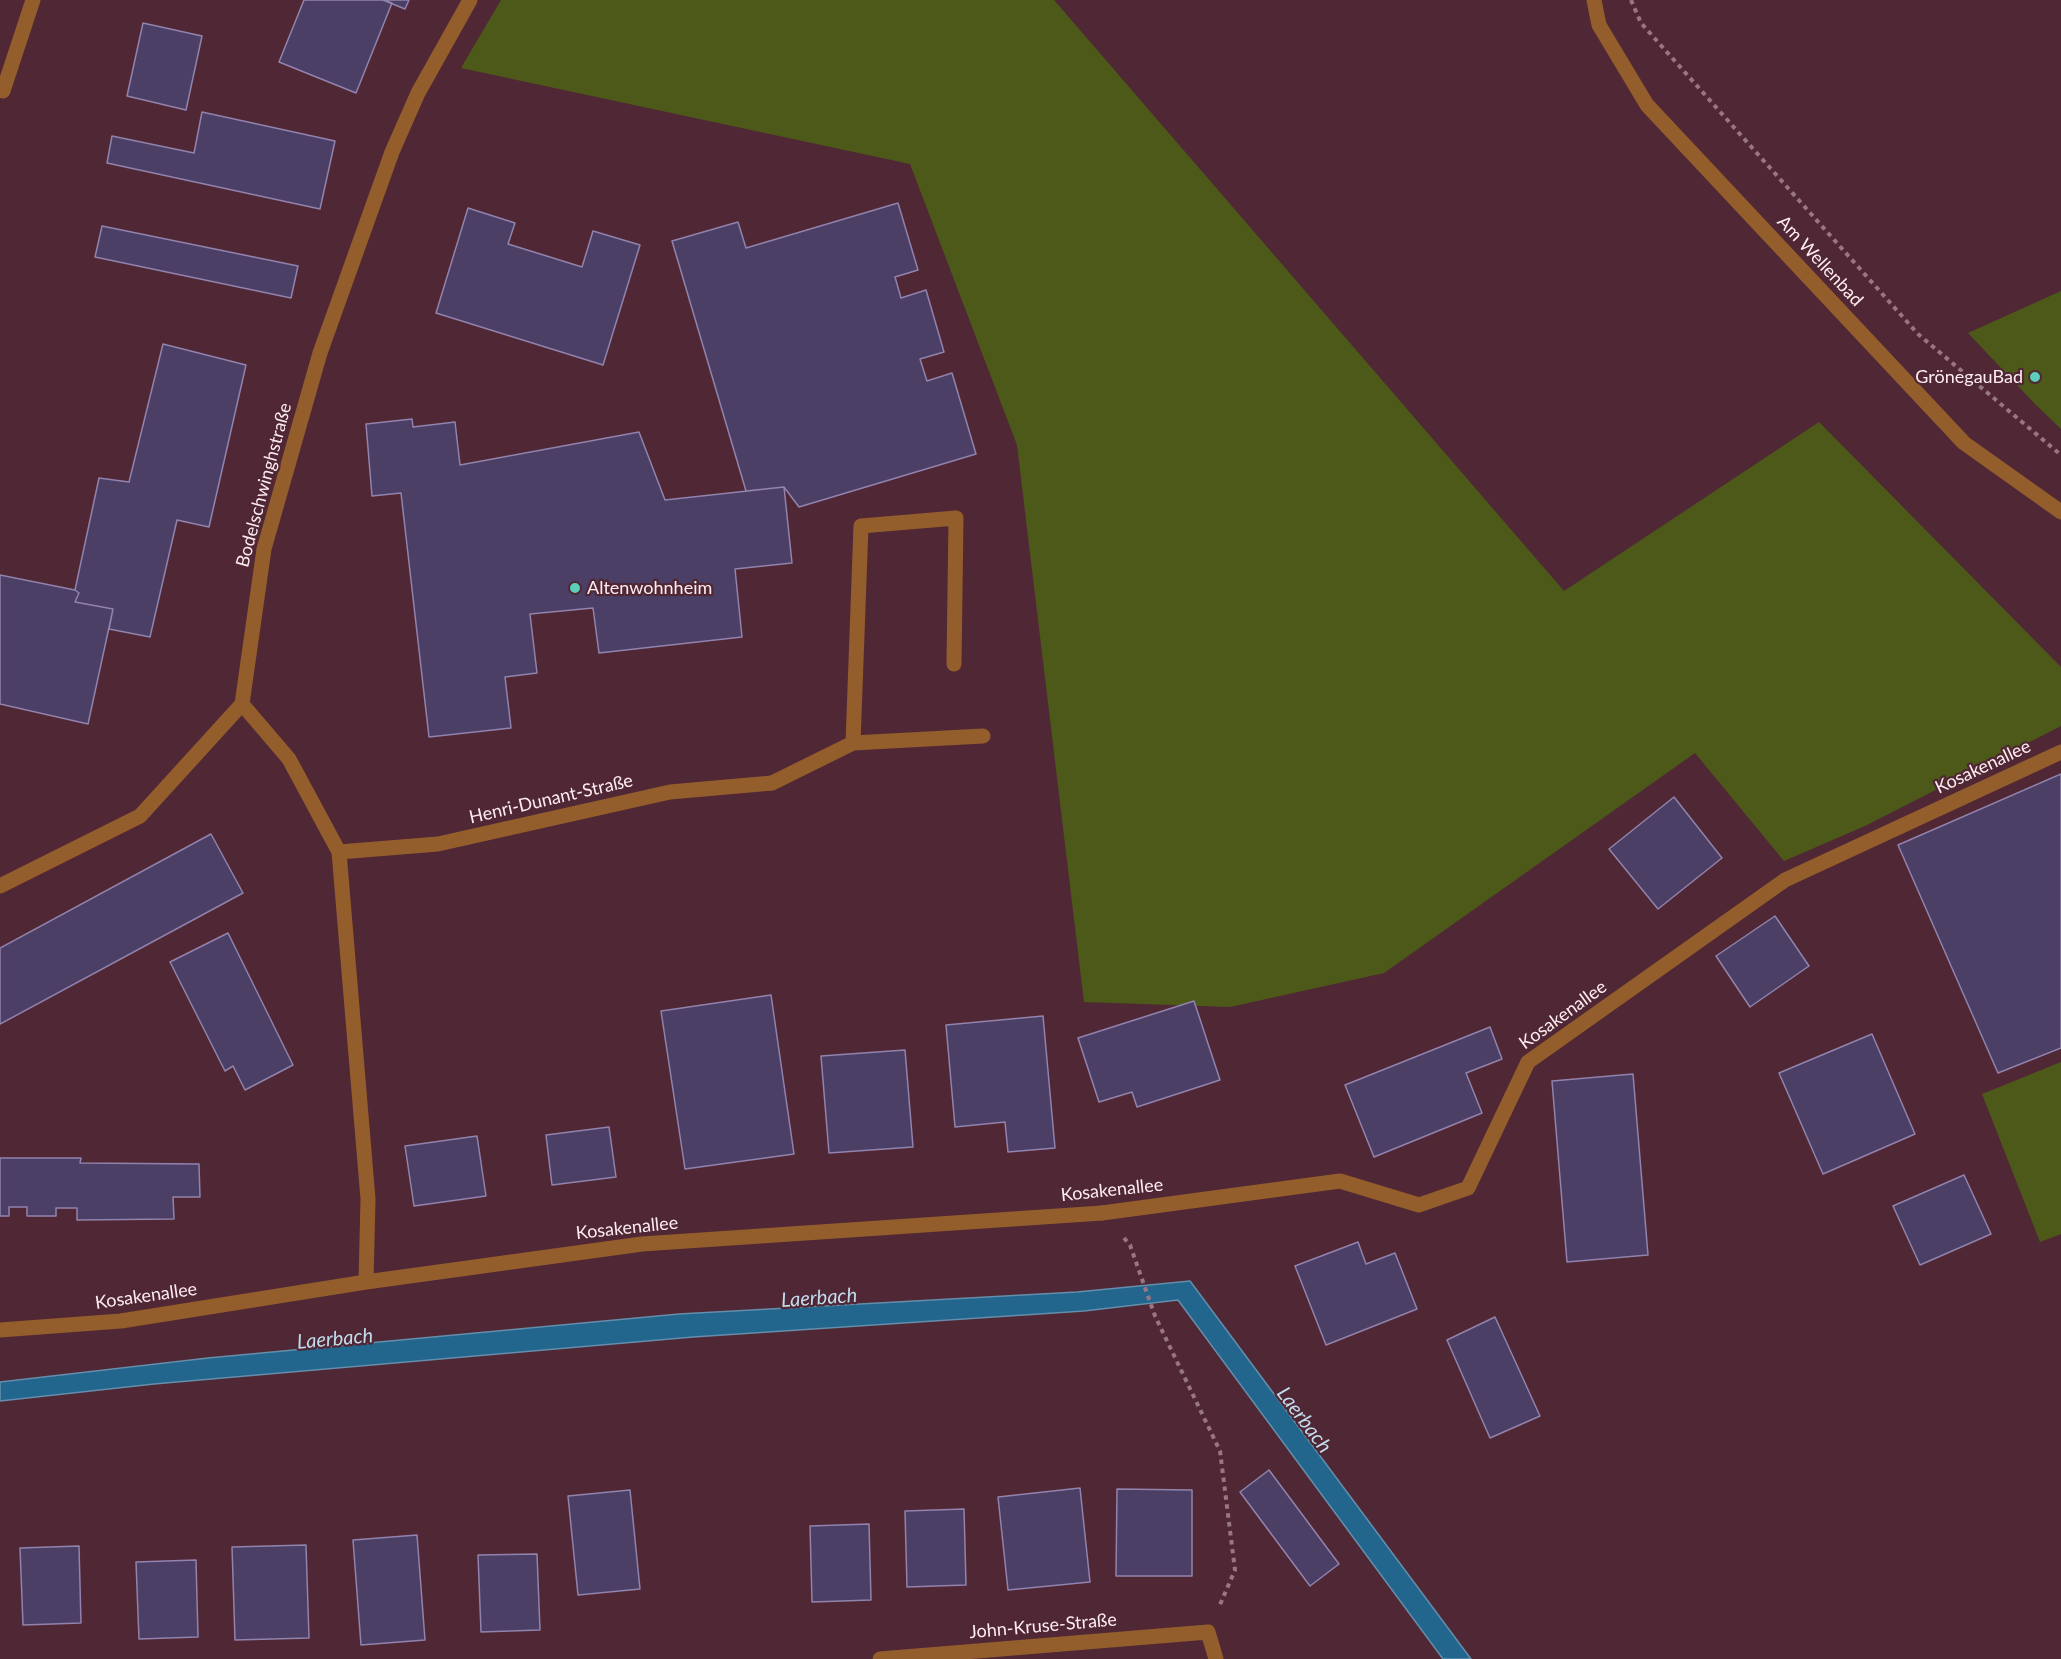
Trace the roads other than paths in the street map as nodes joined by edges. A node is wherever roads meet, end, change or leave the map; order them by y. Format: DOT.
graph roads {
  1 [pos="33,0"];
  2 [pos="470,0"];
  3 [pos="1594,0"];
  4 [pos="3,91"];
  5 [pos="2061,512"];
  6 [pos="954,664"];
  7 [pos="242,704"];
  8 [pos="983,736"];
  9 [pos="853,743"];
  10 [pos="2061,752"];
  11 [pos="339,852"];
  12 [pos="0,886"];
  13 [pos="366,1282"];
  14 [pos="0,1330"];
  15 [pos="880,1659"];
  16 [pos="1216,1659"];
  1 -- 4 [label="street"];
  2 -- 7 [label="street, Bodelschwinghstraße"];
  3 -- 5 [label="street, Am Wellenbad"];
  6 -- 9 [label="street"];
  7 -- 11 [label="street"];
  7 -- 12 [label="street"];
  8 -- 9 [label="street"];
  9 -- 11 [label="street, Henri-Dunant-Straße"];
  10 -- 13 [label="street, Kosakenallee"];
  11 -- 13 [label="street"];
  13 -- 14 [label="street, Kosakenallee"];
  15 -- 16 [label="street, John-Kruse-Straße"];
}
